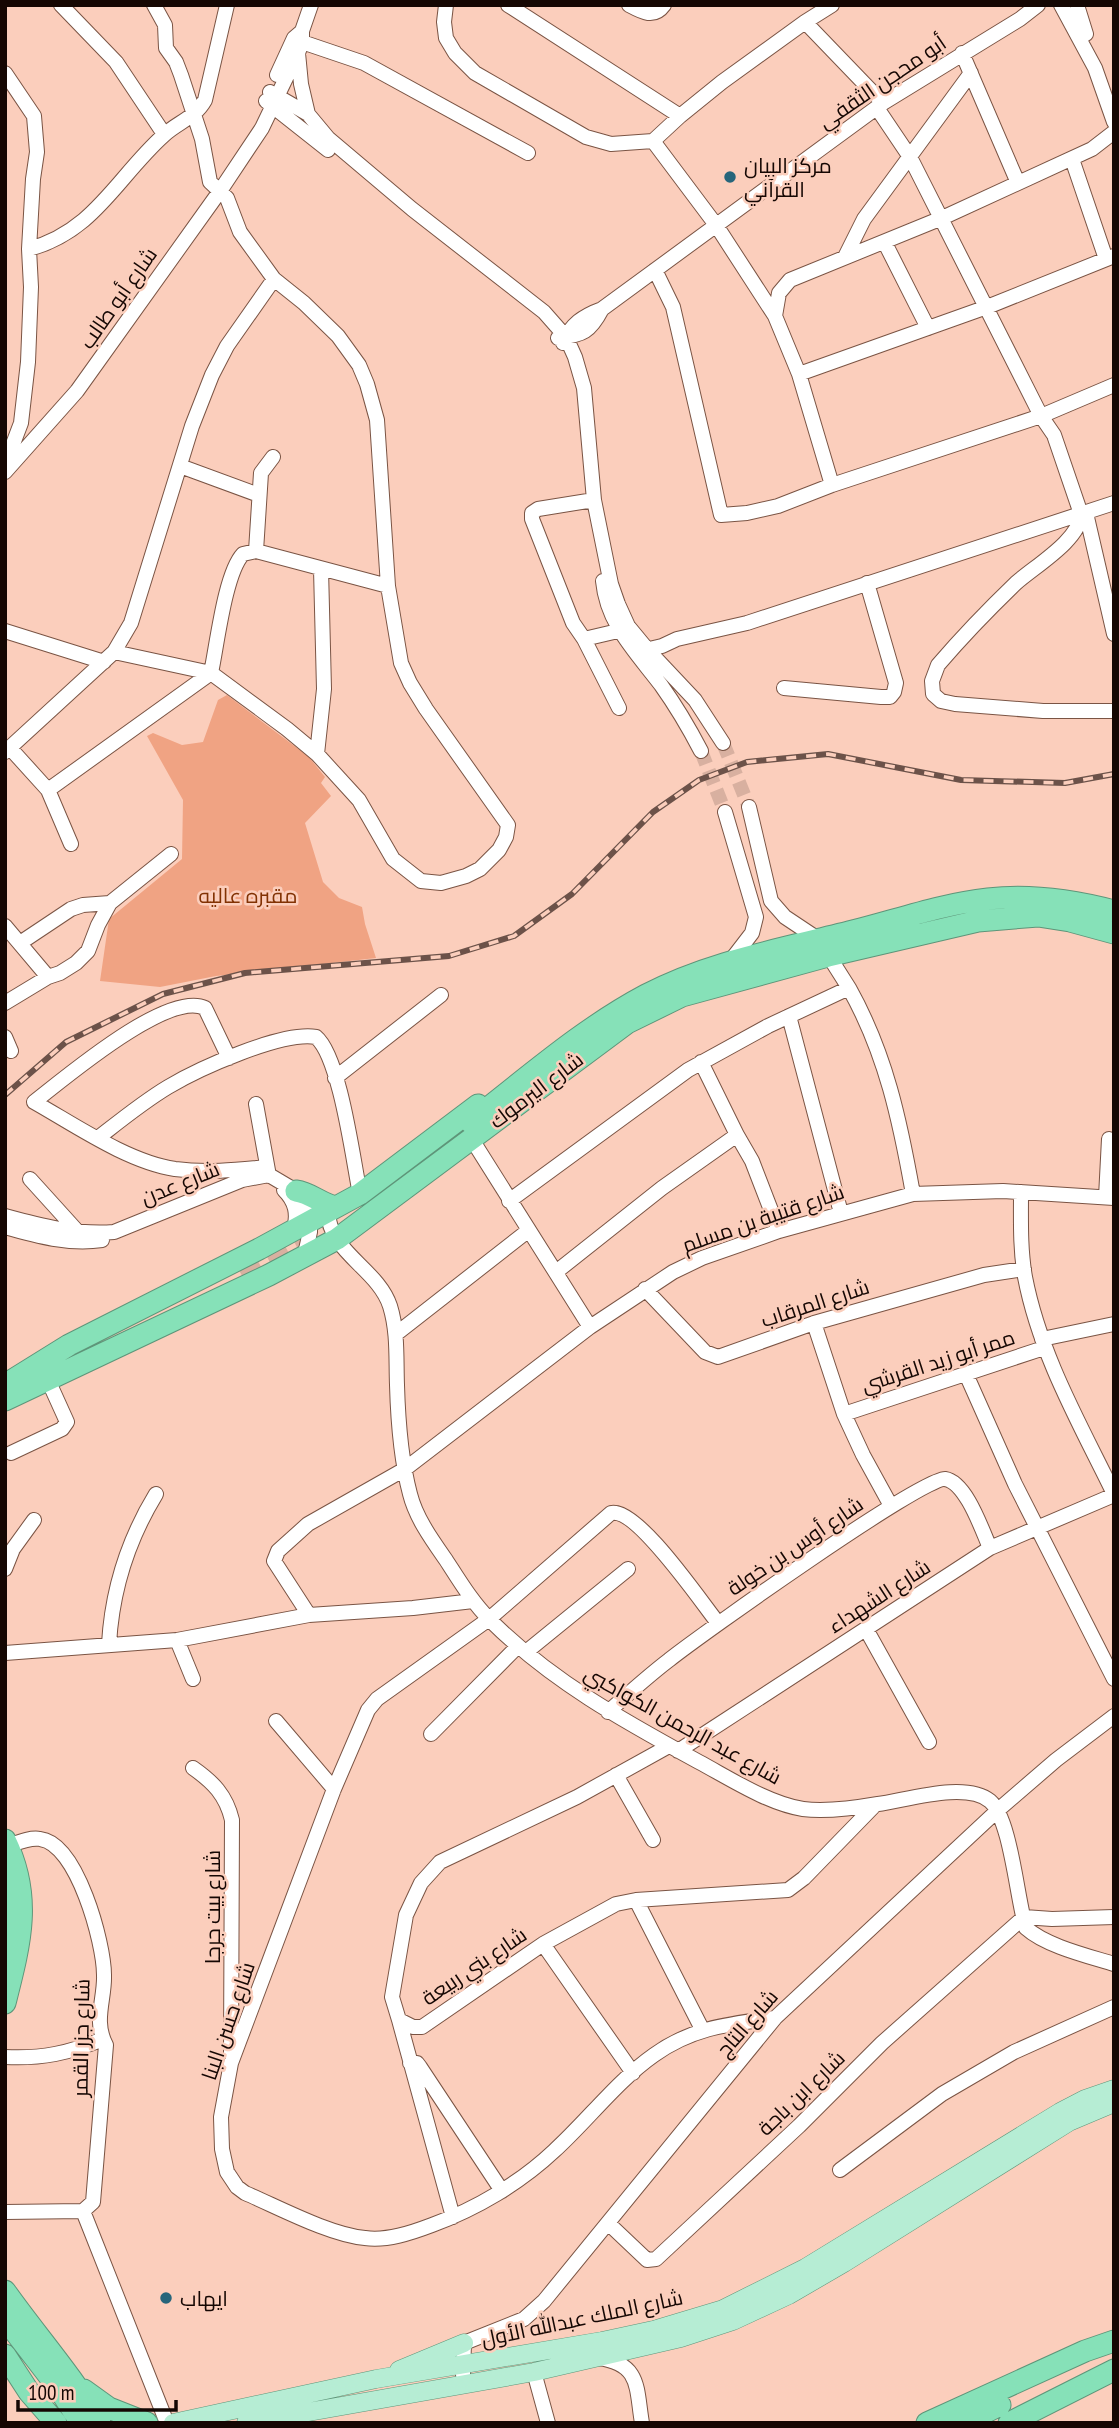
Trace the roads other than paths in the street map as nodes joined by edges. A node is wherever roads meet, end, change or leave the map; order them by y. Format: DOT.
graph roads {
  1 [pos="61,5"];
  2 [pos="155,5"];
  3 [pos="228,5"];
  4 [pos="311,5"];
  5 [pos="446,5"];
  6 [pos="508,5"];
  7 [pos="629,5"];
  8 [pos="664,5"];
  9 [pos="832,5"];
  10 [pos="1038,5"];
  11 [pos="1077,5"];
  12 [pos="1063,6"];
  13 [pos="1020,19"];
  14 [pos="805,22"];
  15 [pos="301,42"];
  16 [pos="962,53"];
  17 [pos="971,73"];
  18 [pos="5,74"];
  19 [pos="1114,97"];
  20 [pos="272,99"];
  21 [pos="880,105"];
  22 [pos="308,114"];
  23 [pos="193,115"];
  24 [pos="680,116"];
  25 [pos="1114,122"];
  26 [pos="1114,132"];
  27 [pos="164,134"];
  28 [pos="653,141"];
  29 [pos="1114,146"];
  30 [pos="1092,149"];
  31 [pos="528,153"];
  32 [pos="911,157"];
  33 [pos="1072,159"];
  34 [pos="1018,183"];
  35 [pos="220,191"];
  36 [pos="942,218"];
  37 [pos="716,225"];
  38 [pos="885,243"];
  39 [pos="29,249"];
  40 [pos="845,257"];
  41 [pos="1110,257"];
  42 [pos="655,270"];
  43 [pos="274,279"];
  44 [pos="987,307"];
  45 [pos="775,316"];
  46 [pos="928,328"];
  47 [pos="561,341"];
  48 [pos="799,374"];
  49 [pos="1114,385"];
  50 [pos="1041,416"];
  51 [pos="273,457"];
  52 [pos="5,465"];
  53 [pos="180,466"];
  54 [pos="5,472"];
  55 [pos="832,485"];
  56 [pos="259,495"];
  57 [pos="592,500"];
  58 [pos="1114,503"];
  59 [pos="1084,513"];
  60 [pos="256,551"];
  61 [pos="321,569"];
  62 [pos="867,583"];
  63 [pos="388,586"];
  64 [pos="5,631"];
  65 [pos="618,631"];
  66 [pos="1114,634"];
  67 [pos="584,639"];
  68 [pos="638,647"];
  69 [pos="109,657"];
  70 [pos="211,673"];
  71 [pos="784,688"];
  72 [pos="619,708"];
  73 [pos="1114,710"];
  74 [pos="723,743"];
  75 [pos="8,750"];
  76 [pos="701,751"];
  77 [pos="317,754"];
  78 [pos="48,790"];
  79 [pos="749,807"];
  80 [pos="725,812"];
  81 [pos="71,844"];
  82 [pos="172,854"];
  83 [pos="110,903"];
  84 [pos="1114,911"];
  85 [pos="5,926"];
  86 [pos="1114,933"];
  87 [pos="20,943"];
  88 [pos="823,948"];
  89 [pos="732,959"];
  90 [pos="48,977"];
  91 [pos="849,988"];
  92 [pos="440,995"];
  93 [pos="5,1003"];
  94 [pos="789,1016"];
  95 [pos="5,1037"];
  96 [pos="577,1038"];
  97 [pos="11,1051"];
  98 [pos="229,1058"];
  99 [pos="701,1062"];
  100 [pos="335,1078"];
  101 [pos="256,1104"];
  102 [pos="737,1135"];
  103 [pos="98,1138"];
  104 [pos="471,1138"];
  105 [pos="1109,1139"];
  106 [pos="268,1174"];
  107 [pos="30,1179"];
  108 [pos="296,1191"];
  109 [pos="1021,1192"];
  110 [pos="359,1194"];
  111 [pos="913,1194"];
  112 [pos="1110,1198"];
  113 [pos="509,1201"];
  114 [pos="841,1213"];
  115 [pos="5,1216"];
  116 [pos="324,1222"];
  117 [pos="5,1227"];
  118 [pos="529,1230"];
  119 [pos="779,1231"];
  120 [pos="78,1232"];
  121 [pos="258,1249"];
  122 [pos="304,1258"];
  123 [pos="1024,1269"];
  124 [pos="240,1272"];
  125 [pos="556,1272"];
  126 [pos="269,1275"];
  127 [pos="645,1289"];
  128 [pos="814,1323"];
  129 [pos="1114,1324"];
  130 [pos="590,1327"];
  131 [pos="396,1334"];
  132 [pos="1043,1343"];
  133 [pos="966,1374"];
  134 [pos="48,1380"];
  135 [pos="7,1388"];
  136 [pos="844,1413"];
  137 [pos="11,1453"];
  138 [pos="405,1469"];
  139 [pos="156,1494"];
  140 [pos="1114,1495"];
  141 [pos="891,1506"];
  142 [pos="34,1520"];
  143 [pos="1038,1527"];
  144 [pos="990,1548"];
  145 [pos="5,1569"];
  146 [pos="628,1569"];
  147 [pos="473,1601"];
  148 [pos="309,1615"];
  149 [pos="489,1619"];
  150 [pos="718,1623"];
  151 [pos="866,1629"];
  152 [pos="177,1640"];
  153 [pos="109,1644"];
  154 [pos="522,1649"];
  155 [pos="5,1653"];
  156 [pos="192,1679"];
  157 [pos="1114,1679"];
  158 [pos="608,1712"];
  159 [pos="1114,1716"];
  160 [pos="276,1721"];
  161 [pos="431,1734"];
  162 [pos="929,1742"];
  163 [pos="674,1748"];
  164 [pos="193,1768"];
  165 [pos="617,1775"];
  166 [pos="334,1789"];
  167 [pos="875,1805"];
  168 [pos="998,1810"];
  169 [pos="653,1840"];
  170 [pos="7,1843"];
  171 [pos="5,1886"];
  172 [pos="636,1900"];
  173 [pos="1024,1917"];
  174 [pos="1114,1917"];
  175 [pos="5,1938"];
  176 [pos="543,1944"];
  177 [pos="1114,1964"];
  178 [pos="5,2003"];
  179 [pos="1114,2007"];
  180 [pos="775,2018"];
  181 [pos="399,2020"];
  182 [pos="702,2029"];
  183 [pos="103,2039"];
  184 [pos="5,2057"];
  185 [pos="231,2063"];
  186 [pos="410,2063"];
  187 [pos="633,2073"];
  188 [pos="1114,2089"];
  189 [pos="1114,2103"];
  190 [pos="841,2170"];
  191 [pos="502,2192"];
  192 [pos="83,2211"];
  193 [pos="5,2212"];
  194 [pos="453,2217"];
  195 [pos="608,2224"];
  196 [pos="5,2291"];
  197 [pos="5,2319"];
  198 [pos="5,2340"];
  199 [pos="1114,2341"];
  200 [pos="464,2343"];
  201 [pos="1114,2354"];
  202 [pos="5,2355"];
  203 [pos="597,2358"];
  204 [pos="463,2365"];
  205 [pos="1114,2370"];
  206 [pos="534,2372"];
  207 [pos="376,2379"];
  208 [pos="72,2380"];
  209 [pos="462,2384"];
  210 [pos="29,2392"];
  211 [pos="40,2423"];
  212 [pos="56,2423"];
  213 [pos="70,2423"];
  214 [pos="81,2423"];
  215 [pos="100,2423"];
  216 [pos="147,2423"];
  217 [pos="167,2423"];
  218 [pos="173,2423"];
  219 [pos="246,2423"];
  220 [pos="548,2423"];
  221 [pos="642,2423"];
  222 [pos="927,2423"];
  223 [pos="964,2423"];
  224 [pos="1009,2423"];
  1 -- 27 [label="street"];
  2 -- 23 [label="street"];
  3 -- 23 [label="street"];
  4 -- 15 [label="street, شارع أبو طالب"];
  5 -- 28 [label="street"];
  6 -- 24 [label="street"];
  7 -- 8 [label="street"];
  9 -- 14 [label="street"];
  10 -- 13 [label="street, أبو محجن الثقفي"];
  11 -- 19 [label="street"];
  12 -- 13 [label="street, أبو محجن الثقفي"];
  12 -- 25 [label="street"];
  13 -- 16 [label="street, أبو محجن الثقفي"];
  14 -- 21 [label="street"];
  14 -- 24 [label="street"];
  15 -- 20 [label="street, شارع أبو طالب"];
  15 -- 20 [label="street, شارع أبو طالب"];
  15 -- 22 [label="street"];
  15 -- 31 [label="street"];
  16 -- 17 [label="street"];
  16 -- 21 [label="street, أبو محجن الثقفي"];
  17 -- 32 [label="street"];
  17 -- 34 [label="street"];
  18 -- 39 [label="street"];
  20 -- 22 [label="street"];
  20 -- 35 [label="street, شارع أبو طالب"];
  20 -- 47 [label="street"];
  21 -- 32 [label="street"];
  21 -- 37 [label="street, أبو محجن الثقفي"];
  22 -- 47 [label="street"];
  23 -- 27 [label="street"];
  23 -- 35 [label="street"];
  24 -- 28 [label="street"];
  26 -- 30 [label="street"];
  27 -- 39 [label="street"];
  28 -- 37 [label="street"];
  29 -- 30 [label="street"];
  30 -- 33 [label="street"];
  32 -- 36 [label="street"];
  32 -- 40 [label="street"];
  33 -- 34 [label="street"];
  33 -- 41 [label="street"];
  34 -- 36 [label="street"];
  35 -- 43 [label="street"];
  35 -- 54 [label="street, شارع أبو طالب"];
  36 -- 38 [label="street"];
  36 -- 44 [label="street"];
  37 -- 42 [label="street, أبو محجن الثقفي"];
  37 -- 45 [label="street"];
  38 -- 40 [label="street"];
  38 -- 46 [label="street"];
  39 -- 52 [label="street"];
  40 -- 45 [label="street"];
  41 -- 44 [label="street"];
  42 -- 47 [label="street, أبو محجن الثقفي"];
  42 -- 55 [label="street"];
  43 -- 53 [label="street"];
  43 -- 63 [label="street"];
  44 -- 46 [label="street"];
  44 -- 50 [label="street"];
  45 -- 48 [label="street"];
  46 -- 48 [label="street"];
  47 -- 57 [label="street"];
  48 -- 55 [label="street"];
  49 -- 50 [label="street"];
  50 -- 55 [label="street"];
  50 -- 59 [label="street"];
  51 -- 56 [label="street"];
  53 -- 56 [label="street"];
  53 -- 69 [label="street"];
  56 -- 60 [label="street"];
  57 -- 65 [label="street"];
  57 -- 67 [label="street"];
  57 -- 68 [label="street"];
  58 -- 59 [label="street"];
  59 -- 62 [label="street"];
  59 -- 66 [label="street"];
  59 -- 73 [label="street"];
  60 -- 61 [label="street"];
  60 -- 70 [label="street"];
  61 -- 63 [label="street"];
  61 -- 77 [label="street"];
  62 -- 68 [label="street"];
  62 -- 71 [label="street"];
  63 -- 77 [label="street"];
  64 -- 69 [label="street"];
  65 -- 67 [label="street"];
  65 -- 68 [label="street"];
  67 -- 72 [label="street"];
  68 -- 74 [label="street"];
  68 -- 76 [label="street"];
  69 -- 70 [label="street"];
  69 -- 75 [label="street"];
  70 -- 77 [label="street"];
  70 -- 78 [label="street"];
  75 -- 78 [label="street"];
  78 -- 81 [label="street"];
  79 -- 88 [label="street"];
  80 -- 89 [label="street"];
  82 -- 83 [label="street"];
  83 -- 87 [label="street"];
  83 -- 90 [label="street"];
  84 -- 88 [label="highway, شارع اليرموك"];
  85 -- 87 [label="street"];
  86 -- 88 [label="highway, شارع اليرموك"];
  87 -- 90 [label="street"];
  88 -- 89 [label="highway, شارع اليرموك"];
  88 -- 91 [label="street"];
  88 -- 104 [label="highway, شارع اليرموك"];
  89 -- 96 [label="highway, شارع اليرموك"];
  90 -- 93 [label="street"];
  91 -- 94 [label="street"];
  91 -- 111 [label="street"];
  92 -- 100 [label="street"];
  94 -- 99 [label="street"];
  94 -- 114 [label="street"];
  95 -- 97 [label="street"];
  96 -- 110 [label="highway"];
  96 -- 116 [label="highway, شارع اليرموك"];
  98 -- 100 [label="street"];
  98 -- 103 [label="street"];
  98 -- 103 [label="street"];
  99 -- 102 [label="street"];
  99 -- 113 [label="street"];
  100 -- 110 [label="street"];
  101 -- 106 [label="street"];
  102 -- 119 [label="street"];
  102 -- 125 [label="street"];
  103 -- 106 [label="street"];
  104 -- 113 [label="street"];
  104 -- 116 [label="highway, شارع اليرموك"];
  105 -- 112 [label="street"];
  106 -- 108 [label="street"];
  106 -- 116 [label="street"];
  106 -- 117 [label="street, شارع عدن"];
  106 -- 120 [label="street, شارع عدن"];
  107 -- 120 [label="street"];
  108 -- 116 [label="highway"];
  109 -- 111 [label="street, شارع قتيبة بن مسلم"];
  109 -- 112 [label="street, شارع قتيبة بن مسلم"];
  109 -- 123 [label="street"];
  110 -- 116 [label="highway"];
  111 -- 114 [label="street, شارع قتيبة بن مسلم"];
  113 -- 118 [label="street"];
  114 -- 119 [label="street, شارع قتيبة بن مسلم"];
  115 -- 120 [label="street, شارع عدن"];
  116 -- 121 [label="highway"];
  116 -- 122 [label="highway, شارع اليرموك"];
  116 -- 122 [label="street"];
  116 -- 131 [label="street, شارع عبد الرحمن الكواكبي"];
  118 -- 125 [label="street"];
  118 -- 131 [label="street"];
  119 -- 127 [label="street, شارع قتيبة بن مسلم"];
  121 -- 126 [label="highway"];
  121 -- 135 [label="highway"];
  122 -- 126 [label="highway, شارع اليرموك"];
  123 -- 128 [label="street, شارع المرقاب"];
  123 -- 132 [label="street"];
  124 -- 135 [label="highway"];
  125 -- 130 [label="street"];
  126 -- 134 [label="highway, شارع اليرموك"];
  127 -- 128 [label="street, شارع المرقاب"];
  127 -- 130 [label="street, شارع قتيبة بن مسلم"];
  128 -- 136 [label="street"];
  129 -- 132 [label="street, ممر أبو زيد القرشي"];
  130 -- 138 [label="street, شارع قتيبة بن مسلم"];
  131 -- 138 [label="street, شارع عبد الرحمن الكواكبي"];
  132 -- 133 [label="street, ممر أبو زيد القرشي"];
  132 -- 140 [label="street"];
  133 -- 136 [label="street, ممر أبو زيد القرشي"];
  133 -- 143 [label="street"];
  134 -- 135 [label="highway, شارع اليرموك"];
  134 -- 137 [label="street"];
  136 -- 141 [label="street"];
  138 -- 147 [label="street, شارع عبد الرحمن الكواكبي"];
  138 -- 148 [label="street, شارع قتيبة بن مسلم"];
  139 -- 153 [label="street"];
  140 -- 143 [label="street, شارع الشهداء"];
  141 -- 144 [label="street, شارع أوس بن خولة"];
  141 -- 150 [label="street, شارع أوس بن خولة"];
  142 -- 145 [label="street"];
  143 -- 144 [label="street, شارع الشهداء"];
  143 -- 157 [label="street"];
  144 -- 151 [label="street, شارع الشهداء"];
  146 -- 154 [label="street"];
  147 -- 148 [label="street"];
  147 -- 149 [label="street, شارع عبد الرحمن الكواكبي"];
  148 -- 152 [label="street"];
  149 -- 150 [label="street"];
  149 -- 154 [label="street, شارع عبد الرحمن الكواكبي"];
  149 -- 166 [label="street, شارع حسن البنا"];
  150 -- 158 [label="street, شارع أوس بن خولة"];
  151 -- 162 [label="street"];
  151 -- 163 [label="street, شارع الشهداء"];
  152 -- 153 [label="street"];
  152 -- 156 [label="street"];
  153 -- 155 [label="street"];
  154 -- 158 [label="street, شارع عبد الرحمن الكواكبي"];
  154 -- 161 [label="street"];
  158 -- 163 [label="street, شارع عبد الرحمن الكواكبي"];
  159 -- 168 [label="street, شارع التاج"];
  160 -- 166 [label="street"];
  163 -- 165 [label="street, شارع بني ربيعة"];
  163 -- 167 [label="street, شارع عبد الرحمن الكواكبي"];
  164 -- 185 [label="street, شارع بيت جرجا"];
  165 -- 169 [label="street"];
  165 -- 181 [label="street, شارع بني ربيعة"];
  166 -- 185 [label="street, شارع حسن البنا"];
  167 -- 168 [label="street, شارع عبد الرحمن الكواكبي"];
  167 -- 172 [label="street, شارع بني ربيعة"];
  168 -- 173 [label="street"];
  168 -- 180 [label="street, شارع التاج"];
  170 -- 178 [label="highway"];
  170 -- 183 [label="street, شارع جزر القمر"];
  171 -- 175 [label="highway"];
  172 -- 176 [label="street, شارع بني ربيعة"];
  172 -- 182 [label="street"];
  173 -- 174 [label="street"];
  173 -- 177 [label="street"];
  173 -- 195 [label="street, شارع ابن باجة"];
  176 -- 181 [label="street, شارع بني ربيعة"];
  176 -- 187 [label="street"];
  179 -- 190 [label="street"];
  180 -- 182 [label="street, شارع حسن البنا"];
  180 -- 195 [label="street, شارع التاج"];
  181 -- 186 [label="street"];
  182 -- 187 [label="street, شارع حسن البنا"];
  183 -- 184 [label="street"];
  183 -- 192 [label="street, شارع جزر القمر"];
  185 -- 194 [label="street, شارع حسن البنا"];
  186 -- 191 [label="street"];
  186 -- 194 [label="street"];
  187 -- 191 [label="street, شارع حسن البنا"];
  188 -- 204 [label="main road, شارع الملك عبدالله الأول"];
  189 -- 203 [label="main road, شارع الملك عبدالله الأول"];
  191 -- 194 [label="street, شارع حسن البنا"];
  192 -- 193 [label="street"];
  192 -- 217 [label="street"];
  195 -- 200 [label="street, شارع التاج"];
  196 -- 208 [label="highway"];
  197 -- 214 [label="highway"];
  198 -- 213 [label="highway"];
  199 -- 222 [label="highway"];
  200 -- 204 [label="street"];
  200 -- 207 [label="main road"];
  201 -- 223 [label="highway"];
  202 -- 210 [label="highway"];
  203 -- 206 [label="main road, شارع الملك عبدالله الأول"];
  203 -- 221 [label="street"];
  204 -- 207 [label="main road, شارع الملك عبدالله الأول"];
  204 -- 209 [label="street"];
  205 -- 224 [label="highway"];
  206 -- 209 [label="main road, شارع الملك عبدالله الأول"];
  206 -- 220 [label="street"];
  207 -- 218 [label="main road, شارع الملك عبدالله الأول"];
  208 -- 215 [label="highway"];
  208 -- 216 [label="highway"];
  209 -- 219 [label="main road, شارع الملك عبدالله الأول"];
  210 -- 211 [label="highway"];
  210 -- 212 [label="highway"];
}
